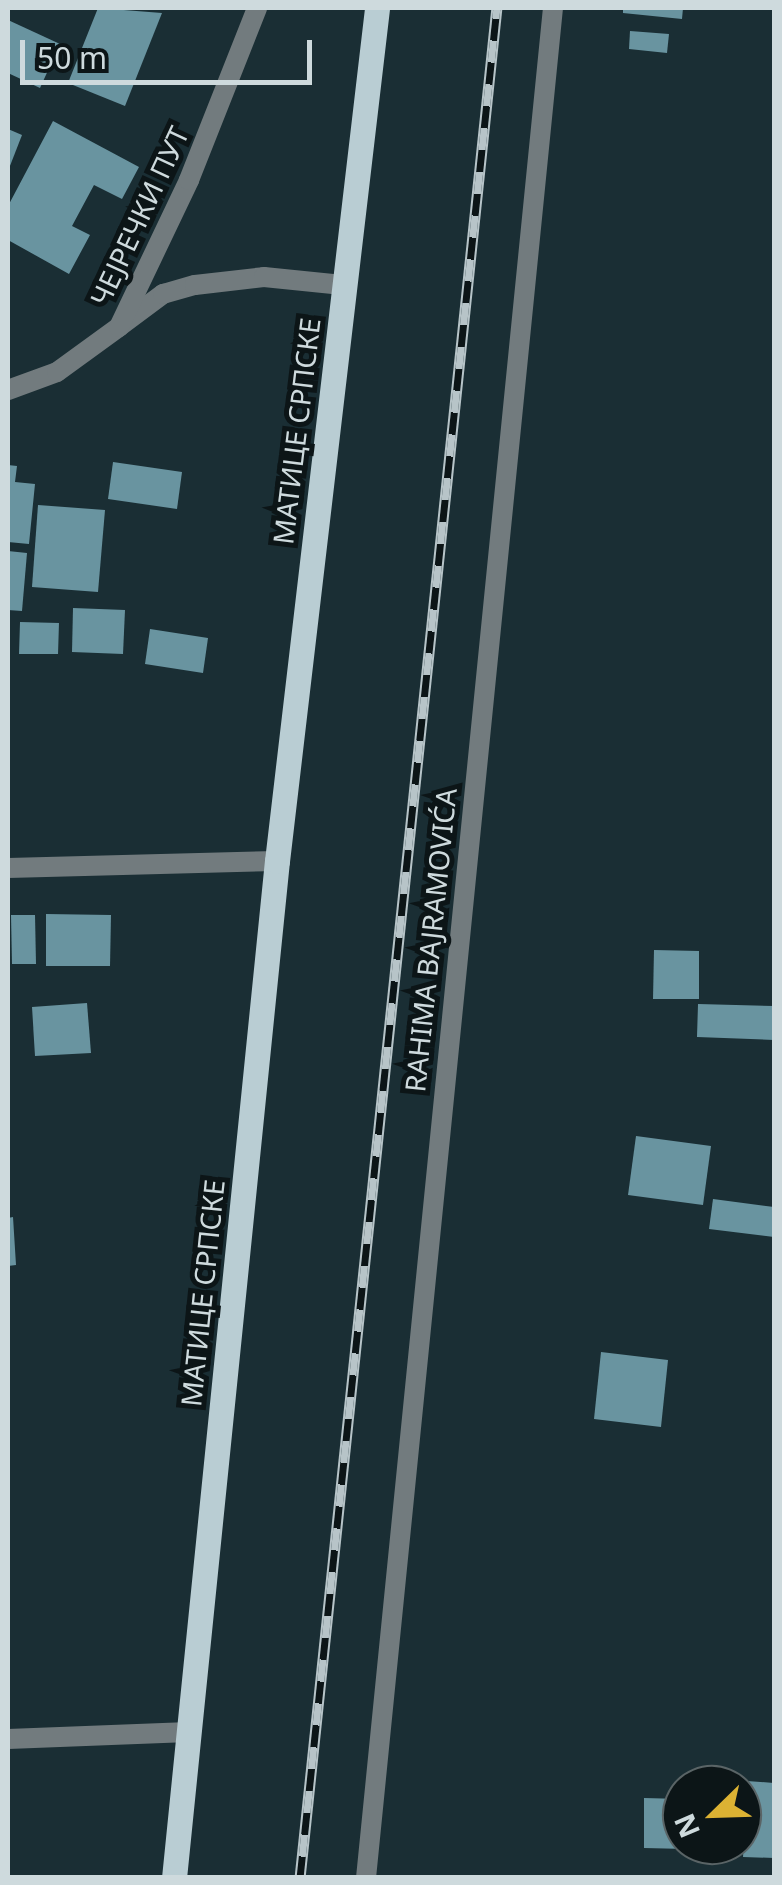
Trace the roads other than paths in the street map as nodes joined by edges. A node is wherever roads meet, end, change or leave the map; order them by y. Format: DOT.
graph roads {
  1 [pos="257,8"];
  2 [pos="377,8"];
  3 [pos="553,8"];
  4 [pos="343,285"];
  5 [pos="119,327"];
  6 [pos="8,390"];
  7 [pos="277,861"];
  8 [pos="8,868"];
  9 [pos="189,1732"];
  10 [pos="8,1738"];
  11 [pos="174,1878"];
  12 [pos="366,1878"];
  1 -- 5 [label="street, ЧЕЈРЕЧКИ ПУТ"];
  2 -- 4 [label="main road, МАТИЦЕ СРПСКЕ"];
  3 -- 12 [label="street, RAHIMA BAJRAMOVIĆA"];
  4 -- 5 [label="street"];
  4 -- 7 [label="main road, МАТИЦЕ СРПСКЕ"];
  5 -- 6 [label="street, ЧЕЈРЕЧКИ ПУТ"];
  7 -- 8 [label="street"];
  7 -- 9 [label="main road, МАТИЦЕ СРПСКЕ"];
  9 -- 10 [label="street"];
  9 -- 11 [label="main road, МАТИЦЕ СРПСКЕ"];
}
